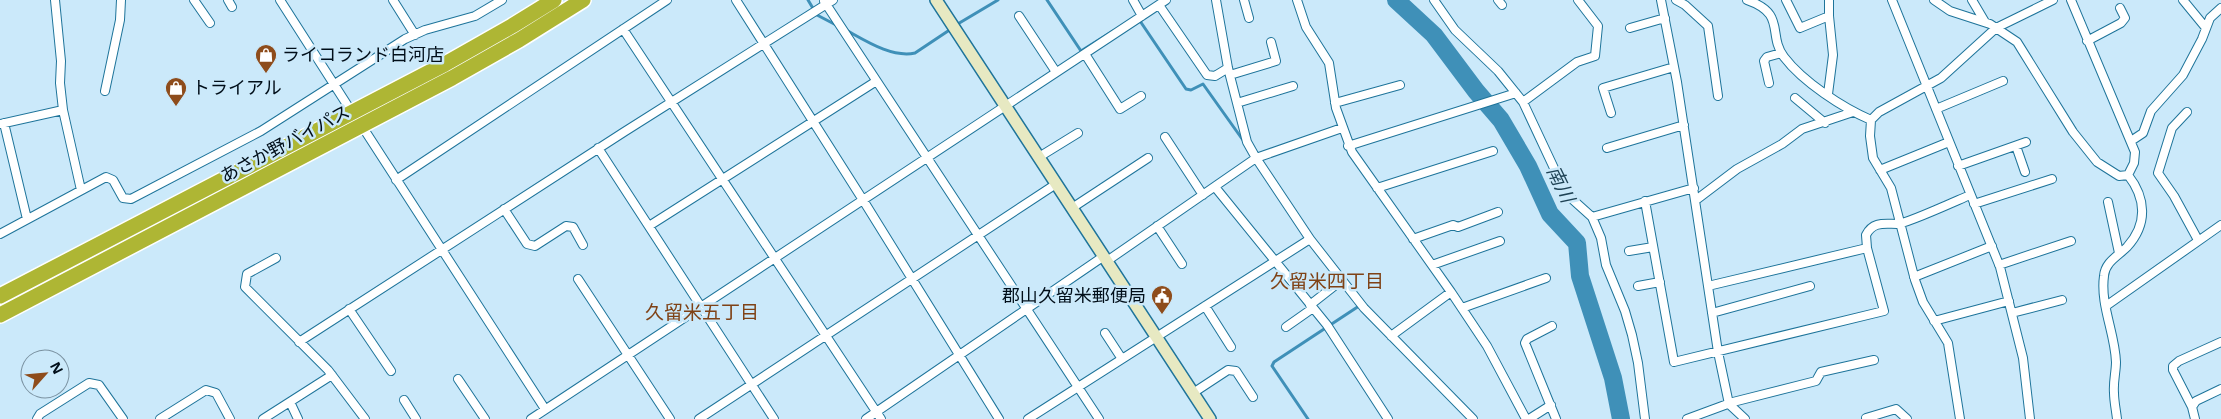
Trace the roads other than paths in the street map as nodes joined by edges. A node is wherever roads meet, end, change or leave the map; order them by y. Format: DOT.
graph roads {
  1 [pos="54,0"];
  2 [pos="121,0"];
  3 [pos="194,0"];
  4 [pos="280,0"];
  5 [pos="393,0"];
  6 [pos="502,0"];
  7 [pos="554,0"];
  8 [pos="583,0"];
  9 [pos="667,0"];
  10 [pos="736,0"];
  11 [pos="833,0"];
  12 [pos="936,0"];
  13 [pos="1133,0"];
  14 [pos="1216,0"];
  15 [pos="1244,0"];
  16 [pos="1297,0"];
  17 [pos="1434,0"];
  18 [pos="1578,0"];
  19 [pos="1661,0"];
  20 [pos="1676,0"];
  21 [pos="1749,0"];
  22 [pos="1786,0"];
  23 [pos="1829,0"];
  24 [pos="1892,0"];
  25 [pos="1934,0"];
  26 [pos="1972,0"];
  27 [pos="2053,0"];
  28 [pos="2071,0"];
  29 [pos="2183,0"];
  30 [pos="824,2"];
  31 [pos="1162,2"];
  32 [pos="2120,8"];
  33 [pos="2221,8"];
  34 [pos="1018,16"];
  35 [pos="1142,16"];
  36 [pos="1828,16"];
  37 [pos="1249,18"];
  38 [pos="1665,18"];
  39 [pos="1985,22"];
  40 [pos="210,23"];
  41 [pos="1630,28"];
  42 [pos="1996,28"];
  43 [pos="2206,28"];
  44 [pos="624,29"];
  45 [pos="415,34"];
  46 [pos="2088,41"];
  47 [pos="1271,42"];
  48 [pos="764,43"];
  49 [pos="1085,54"];
  50 [pos="1782,54"];
  51 [pos="1674,67"];
  52 [pos="1229,71"];
  53 [pos="1056,72"];
  54 [pos="2003,81"];
  55 [pos="875,82"];
  56 [pos="1769,83"];
  57 [pos="334,85"];
  58 [pos="1400,85"];
  59 [pos="1292,86"];
  60 [pos="1927,87"];
  61 [pos="105,91"];
  62 [pos="1516,93"];
  63 [pos="1828,94"];
  64 [pos="1141,96"];
  65 [pos="1718,96"];
  66 [pos="1795,98"];
  67 [pos="672,101"];
  68 [pos="1523,102"];
  69 [pos="1237,103"];
  70 [pos="1335,103"];
  71 [pos="1005,105"];
  72 [pos="1936,109"];
  73 [pos="63,110"];
  74 [pos="351,112"];
  75 [pos="1853,112"];
  76 [pos="2187,112"];
  77 [pos="1610,113"];
  78 [pos="1871,120"];
  79 [pos="813,122"];
  80 [pos="1825,123"];
  81 [pos="2,124"];
  82 [pos="362,125"];
  83 [pos="1684,125"];
  84 [pos="1342,128"];
  85 [pos="1078,133"];
  86 [pos="1165,137"];
  87 [pos="2131,141"];
  88 [pos="1949,142"];
  89 [pos="2026,142"];
  90 [pos="1348,146"];
  91 [pos="2016,146"];
  92 [pos="598,148"];
  93 [pos="1607,148"];
  94 [pos="1493,151"];
  95 [pos="1039,157"];
  96 [pos="926,158"];
  97 [pos="1148,158"];
  98 [pos="1256,158"];
  99 [pos="1958,166"];
  100 [pos="1880,170"];
  101 [pos="2025,172"];
  102 [pos="2128,175"];
  103 [pos="722,179"];
  104 [pos="2052,179"];
  105 [pos="396,180"];
  106 [pos="1056,184"];
  107 [pos="1215,187"];
  108 [pos="1377,188"];
  109 [pos="1694,188"];
  110 [pos="81,190"];
  111 [pos="1203,195"];
  112 [pos="1970,195"];
  113 [pos="863,200"];
  114 [pos="1696,200"];
  115 [pos="1645,201"];
  116 [pos="2108,202"];
  117 [pos="1974,204"];
  118 [pos="1072,208"];
  119 [pos="504,209"];
  120 [pos="1498,212"];
  121 [pos="1592,217"];
  122 [pos="27,219"];
  123 [pos="1900,223"];
  124 [pos="2221,225"];
  125 [pos="649,226"];
  126 [pos="1157,226"];
  127 [pos="0,234"];
  128 [pos="976,236"];
  129 [pos="1310,239"];
  130 [pos="1413,239"];
  131 [pos="2198,240"];
  132 [pos="1500,241"];
  133 [pos="2071,241"];
  134 [pos="583,245"];
  135 [pos="1992,246"];
  136 [pos="1653,247"];
  137 [pos="1867,248"];
  138 [pos="441,250"];
  139 [pos="1629,251"];
  140 [pos="2119,253"];
  141 [pos="276,258"];
  142 [pos="774,258"];
  143 [pos="1105,258"];
  144 [pos="1276,262"];
  145 [pos="1182,264"];
  146 [pos="1432,265"];
  147 [pos="1999,265"];
  148 [pos="1914,277"];
  149 [pos="912,278"];
  150 [pos="1546,278"];
  151 [pos="578,279"];
  152 [pos="1660,282"];
  153 [pos="1338,283"];
  154 [pos="1638,286"];
  155 [pos="1708,286"];
  156 [pos="1810,286"];
  157 [pos="1451,292"];
  158 [pos="0,296"];
  159 [pos="2062,300"];
  160 [pos="2009,301"];
  161 [pos="1205,306"];
  162 [pos="1312,306"];
  163 [pos="2106,306"];
  164 [pos="701,307"];
  165 [pos="1462,308"];
  166 [pos="349,309"];
  167 [pos="1026,311"];
  168 [pos="1712,313"];
  169 [pos="2012,313"];
  170 [pos="0,315"];
  171 [pos="1934,321"];
  172 [pos="1552,326"];
  173 [pos="1286,327"];
  174 [pos="1106,333"];
  175 [pos="826,335"];
  176 [pos="1391,336"];
  177 [pos="1157,337"];
  178 [pos="299,342"];
  179 [pos="2221,342"];
  180 [pos="1231,347"];
  181 [pos="1718,352"];
  182 [pos="629,355"];
  183 [pos="959,355"];
  184 [pos="1122,359"];
  185 [pos="1874,360"];
  186 [pos="391,371"];
  187 [pos="332,375"];
  188 [pos="458,378"];
  189 [pos="751,384"];
  190 [pos="1078,387"];
  191 [pos="2221,389"];
  192 [pos="1193,393"];
  193 [pos="1253,397"];
  194 [pos="404,400"];
  195 [pos="290,402"];
  196 [pos="1551,404"];
  197 [pos="1729,404"];
  198 [pos="2192,407"];
  199 [pos="546,409"];
  200 [pos="879,415"];
  201 [pos="1698,417"];
  202 [pos="1206,418"];
  203 [pos="1866,418"];
  204 [pos="37,419"];
  205 [pos="123,419"];
  206 [pos="160,419"];
  207 [pos="230,419"];
  208 [pos="263,419"];
  209 [pos="298,419"];
  210 [pos="365,419"];
  211 [pos="416,419"];
  212 [pos="485,419"];
  213 [pos="531,419"];
  214 [pos="670,419"];
  215 [pos="699,419"];
  216 [pos="774,419"];
  217 [pos="866,419"];
  218 [pos="998,419"];
  219 [pos="1028,419"];
  220 [pos="1099,419"];
  221 [pos="1388,419"];
  222 [pos="1473,419"];
  223 [pos="1526,419"];
  224 [pos="1529,419"];
  225 [pos="1556,419"];
  226 [pos="1645,419"];
  227 [pos="1687,419"];
  228 [pos="1745,419"];
  229 [pos="1907,419"];
  230 [pos="1960,419"];
  231 [pos="2030,419"];
  232 [pos="2117,419"];
  233 [pos="2195,419"];
  1 -- 73 [label="street"];
  2 -- 61 [label="street"];
  3 -- 40 [label="street"];
  4 -- 57 [label="street"];
  5 -- 45 [label="street"];
  6 -- 45 [label="street"];
  7 -- 74 [label="highway, あさか野バイパス"];
  8 -- 82 [label="highway, あさか野バイパス"];
  9 -- 44 [label="street"];
  10 -- 48 [label="street"];
  11 -- 30 [label="street"];
  12 -- 71 [label="street"];
  13 -- 35 [label="street"];
  14 -- 52 [label="street"];
  15 -- 37 [label="street"];
  16 -- 70 [label="street"];
  17 -- 62 [label="street"];
  18 -- 68 [label="street"];
  19 -- 38 [label="street"];
  20 -- 65 [label="street"];
  21 -- 50 [label="street"];
  22 -- 36 [label="street"];
  23 -- 36 [label="street"];
  24 -- 60 [label="street"];
  25 -- 39 [label="street"];
  26 -- 39 [label="street"];
  27 -- 42 [label="street"];
  28 -- 46 [label="street"];
  29 -- 43 [label="street"];
  30 -- 48 [label="street"];
  30 -- 55 [label="street"];
  31 -- 35 [label="street"];
  31 -- 52 [label="street"];
  32 -- 46 [label="street"];
  33 -- 43 [label="street"];
  34 -- 53 [label="street"];
  35 -- 49 [label="street"];
  36 -- 63 [label="street"];
  38 -- 41 [label="street"];
  38 -- 51 [label="street"];
  39 -- 42 [label="street"];
  42 -- 60 [label="street"];
  42 -- 102 [label="street"];
  43 -- 87 [label="street"];
  44 -- 67 [label="street"];
  44 -- 105 [label="street"];
  45 -- 57 [label="street"];
  46 -- 87 [label="street"];
  47 -- 52 [label="street"];
  48 -- 67 [label="street"];
  48 -- 79 [label="street"];
  49 -- 53 [label="street"];
  49 -- 64 [label="street"];
  50 -- 56 [label="street"];
  50 -- 63 [label="street"];
  51 -- 77 [label="street"];
  51 -- 83 [label="street"];
  52 -- 69 [label="street"];
  53 -- 71 [label="street"];
  54 -- 72 [label="street"];
  55 -- 79 [label="street"];
  55 -- 96 [label="street"];
  57 -- 74 [label="street"];
  57 -- 110 [label="street"];
  58 -- 70 [label="street"];
  59 -- 69 [label="street"];
  60 -- 72 [label="street"];
  60 -- 78 [label="street"];
  62 -- 68 [label="street"];
  62 -- 90 [label="street"];
  63 -- 75 [label="street"];
  66 -- 80 [label="street"];
  67 -- 92 [label="street"];
  67 -- 103 [label="street"];
  68 -- 121 [label="street"];
  69 -- 98 [label="street"];
  70 -- 84 [label="street"];
  71 -- 95 [label="street"];
  71 -- 96 [label="street"];
  72 -- 88 [label="street"];
  73 -- 81 [label="street"];
  73 -- 110 [label="street"];
  74 -- 82 [label="street"];
  74 -- 158 [label="highway, あさか野バイパス"];
  75 -- 78 [label="street"];
  75 -- 80 [label="street"];
  76 -- 131 [label="street"];
  78 -- 100 [label="street"];
  79 -- 103 [label="street"];
  79 -- 113 [label="street"];
  80 -- 114 [label="street"];
  81 -- 122 [label="street"];
  82 -- 105 [label="street"];
  82 -- 170 [label="highway, あさか野バイパス"];
  83 -- 93 [label="street"];
  83 -- 109 [label="street"];
  84 -- 90 [label="street"];
  84 -- 98 [label="street"];
  85 -- 95 [label="street"];
  86 -- 111 [label="street"];
  87 -- 102 [label="street"];
  88 -- 99 [label="street"];
  88 -- 100 [label="street"];
  89 -- 91 [label="street"];
  90 -- 108 [label="street"];
  91 -- 99 [label="street"];
  91 -- 101 [label="street"];
  92 -- 119 [label="street"];
  92 -- 125 [label="street"];
  94 -- 108 [label="street"];
  95 -- 106 [label="street"];
  96 -- 113 [label="street"];
  96 -- 128 [label="street"];
  97 -- 118 [label="street"];
  98 -- 107 [label="street"];
  98 -- 129 [label="street"];
  99 -- 112 [label="street"];
  100 -- 123 [label="street"];
  102 -- 140 [label="street"];
  103 -- 125 [label="street"];
  103 -- 142 [label="street"];
  104 -- 117 [label="street"];
  105 -- 138 [label="street"];
  106 -- 118 [label="street"];
  106 -- 128 [label="street"];
  107 -- 111 [label="street"];
  107 -- 144 [label="street"];
  108 -- 130 [label="street"];
  109 -- 114 [label="street"];
  109 -- 115 [label="street"];
  110 -- 122 [label="street"];
  111 -- 126 [label="street"];
  112 -- 117 [label="street"];
  112 -- 123 [label="street"];
  113 -- 142 [label="street"];
  113 -- 149 [label="street"];
  114 -- 155 [label="street"];
  115 -- 121 [label="street"];
  115 -- 136 [label="street"];
  116 -- 140 [label="street"];
  117 -- 135 [label="street"];
  118 -- 143 [label="street"];
  119 -- 134 [label="street"];
  119 -- 138 [label="street"];
  120 -- 130 [label="street"];
  121 -- 226 [label="street"];
  122 -- 127 [label="street"];
  123 -- 137 [label="street"];
  123 -- 148 [label="street"];
  124 -- 131 [label="street"];
  125 -- 164 [label="street"];
  126 -- 143 [label="street"];
  126 -- 145 [label="street"];
  128 -- 149 [label="street"];
  128 -- 167 [label="street"];
  129 -- 144 [label="street"];
  129 -- 176 [label="street"];
  130 -- 146 [label="street"];
  131 -- 163 [label="street"];
  132 -- 146 [label="street"];
  133 -- 147 [label="street"];
  135 -- 147 [label="street"];
  135 -- 148 [label="street"];
  136 -- 139 [label="street"];
  136 -- 152 [label="street"];
  137 -- 155 [label="street"];
  137 -- 181 [label="street"];
  138 -- 166 [label="street"];
  138 -- 199 [label="street"];
  140 -- 163 [label="street"];
  141 -- 178 [label="street"];
  142 -- 164 [label="street"];
  142 -- 175 [label="street"];
  143 -- 167 [label="street"];
  143 -- 177 [label="street"];
  144 -- 161 [label="street"];
  144 -- 162 [label="street"];
  146 -- 157 [label="street"];
  147 -- 160 [label="street"];
  148 -- 171 [label="street"];
  149 -- 175 [label="street"];
  149 -- 183 [label="street"];
  150 -- 165 [label="street"];
  151 -- 182 [label="street"];
  152 -- 154 [label="street"];
  152 -- 181 [label="street"];
  153 -- 162 [label="street"];
  155 -- 168 [label="street"];
  156 -- 168 [label="street"];
  157 -- 165 [label="street"];
  157 -- 176 [label="street"];
  159 -- 169 [label="street"];
  160 -- 169 [label="street"];
  160 -- 171 [label="street"];
  161 -- 177 [label="street"];
  161 -- 180 [label="street"];
  162 -- 173 [label="street"];
  162 -- 221 [label="street"];
  163 -- 232 [label="street"];
  164 -- 182 [label="street"];
  164 -- 189 [label="street"];
  165 -- 223 [label="street"];
  166 -- 178 [label="street"];
  166 -- 186 [label="street"];
  167 -- 183 [label="street"];
  167 -- 190 [label="street"];
  168 -- 181 [label="street"];
  169 -- 231 [label="street"];
  171 -- 230 [label="street"];
  172 -- 196 [label="street"];
  174 -- 184 [label="street"];
  175 -- 189 [label="street"];
  175 -- 200 [label="street"];
  176 -- 222 [label="street"];
  177 -- 184 [label="street"];
  177 -- 192 [label="street"];
  178 -- 187 [label="street"];
  179 -- 198 [label="street"];
  181 -- 197 [label="street"];
  182 -- 199 [label="street"];
  182 -- 214 [label="street"];
  183 -- 200 [label="street"];
  183 -- 218 [label="street"];
  184 -- 190 [label="street"];
  185 -- 197 [label="street"];
  187 -- 195 [label="street"];
  187 -- 210 [label="street"];
  188 -- 212 [label="street"];
  189 -- 215 [label="street"];
  189 -- 216 [label="street"];
  190 -- 219 [label="street"];
  190 -- 220 [label="street"];
  191 -- 198 [label="street"];
  192 -- 193 [label="street"];
  192 -- 202 [label="street"];
  194 -- 211 [label="street"];
  195 -- 208 [label="street"];
  195 -- 209 [label="street"];
  196 -- 224 [label="street"];
  196 -- 225 [label="street"];
  197 -- 201 [label="street"];
  197 -- 228 [label="street"];
  198 -- 233 [label="street"];
  199 -- 213 [label="street"];
  200 -- 217 [label="street"];
  201 -- 227 [label="street"];
  203 -- 229 [label="street"];
  204 -- 205 [label="street"];
  206 -- 207 [label="street"];
}
